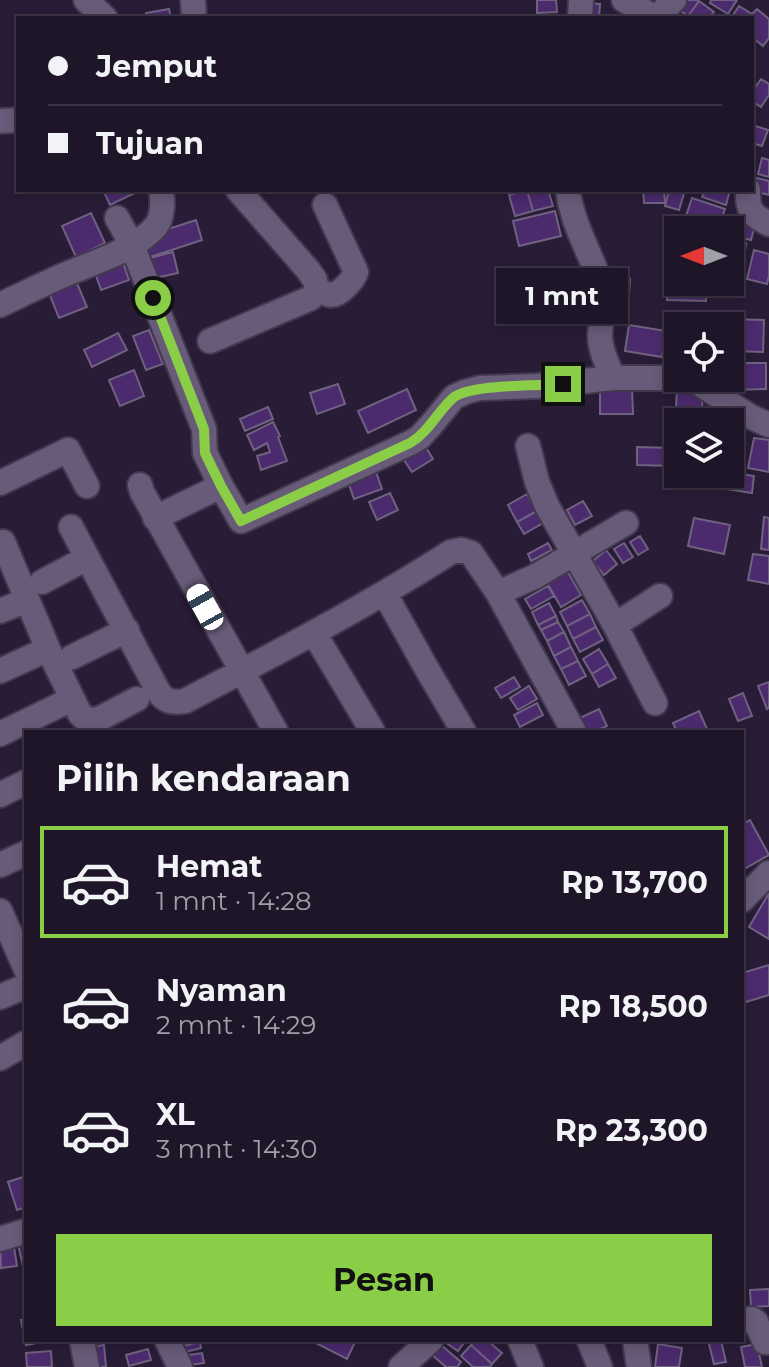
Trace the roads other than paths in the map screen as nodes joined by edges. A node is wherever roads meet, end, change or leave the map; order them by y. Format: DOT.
graph roads {
  1 [pos="86,0"];
  2 [pos="624,0"];
  3 [pos="674,0"];
  4 [pos="103,16"];
  5 [pos="652,16"];
  6 [pos="658,16"];
  7 [pos="161,192"];
  8 [pos="240,192"];
  9 [pos="569,192"];
  10 [pos="748,192"];
  11 [pos="325,205"];
  12 [pos="117,218"];
  13 [pos="769,224"];
  14 [pos="132,245"];
  15 [pos="317,290"];
  16 [pos="0,305"];
  17 [pos="210,341"];
  18 [pos="613,378"];
  19 [pos="769,425"];
  20 [pos="528,446"];
  21 [pos="0,483"];
  22 [pos="140,485"];
  23 [pos="87,486"];
  24 [pos="221,486"];
  25 [pos="155,518"];
  26 [pos="626,523"];
  27 [pos="71,527"];
  28 [pos="0,543"];
  29 [pos="574,555"];
  30 [pos="87,558"];
  31 [pos="34,591"];
  32 [pos="498,593"];
  33 [pos="385,594"];
  34 [pos="660,596"];
  35 [pos="0,611"];
  36 [pos="615,625"];
  37 [pos="127,630"];
  38 [pos="314,633"];
  39 [pos="48,649"];
  40 [pos="72,657"];
  41 [pos="0,671"];
  42 [pos="241,672"];
  43 [pos="72,699"];
  44 [pos="137,699"];
  45 [pos="655,703"];
  46 [pos="275,730"];
  47 [pos="372,730"];
  48 [pos="463,730"];
  49 [pos="573,730"];
  50 [pos="0,734"];
  51 [pos="24,783"];
  52 [pos="0,795"];
  53 [pos="24,854"];
  54 [pos="0,865"];
  55 [pos="769,873"];
  56 [pos="744,898"];
  57 [pos="8,921"];
  58 [pos="24,964"];
  59 [pos="24,987"];
  60 [pos="0,997"];
  61 [pos="24,1044"];
  62 [pos="0,1058"];
  63 [pos="24,1232"];
  64 [pos="0,1239"];
  65 [pos="82,1342"];
  66 [pos="168,1342"];
  67 [pos="429,1342"];
  68 [pos="521,1342"];
  69 [pos="590,1342"];
  70 [pos="87,1367"];
  71 [pos="180,1367"];
  72 [pos="401,1367"];
  73 [pos="531,1367"];
  74 [pos="600,1367"];
  1 -- 4 [label="street"];
  2 -- 5 [label="street"];
  3 -- 6 [label="street"];
  7 -- 14 [label="street"];
  8 -- 15 [label="street"];
  9 -- 18 [label="street"];
  10 -- 13 [label="street"];
  11 -- 15 [label="street"];
  12 -- 14 [label="street"];
  14 -- 16 [label="street"];
  14 -- 24 [label="street"];
  15 -- 17 [label="street"];
  18 -- 19 [label="street"];
  18 -- 24 [label="street"];
  20 -- 29 [label="street"];
  21 -- 23 [label="street"];
  22 -- 25 [label="street"];
  24 -- 25 [label="street"];
  25 -- 42 [label="street"];
  26 -- 29 [label="street"];
  27 -- 30 [label="street"];
  28 -- 31 [label="street"];
  29 -- 32 [label="street"];
  29 -- 36 [label="street"];
  30 -- 31 [label="street"];
  30 -- 37 [label="street"];
  31 -- 35 [label="street"];
  31 -- 39 [label="street"];
  32 -- 33 [label="street"];
  32 -- 49 [label="street"];
  33 -- 38 [label="street"];
  33 -- 48 [label="street"];
  34 -- 36 [label="street"];
  36 -- 45 [label="street"];
  37 -- 40 [label="street"];
  37 -- 42 [label="street"];
  38 -- 42 [label="street"];
  38 -- 47 [label="street"];
  39 -- 41 [label="street"];
  39 -- 43 [label="street"];
  42 -- 46 [label="street"];
  43 -- 44 [label="street"];
  43 -- 50 [label="street"];
  51 -- 52 [label="street"];
  53 -- 54 [label="street"];
  55 -- 56 [label="street"];
  57 -- 58 [label="street"];
  59 -- 60 [label="street"];
  61 -- 62 [label="street"];
  63 -- 64 [label="street"];
  65 -- 70 [label="street"];
  66 -- 71 [label="street"];
  67 -- 72 [label="street"];
  68 -- 73 [label="street"];
  69 -- 74 [label="street"];
}
